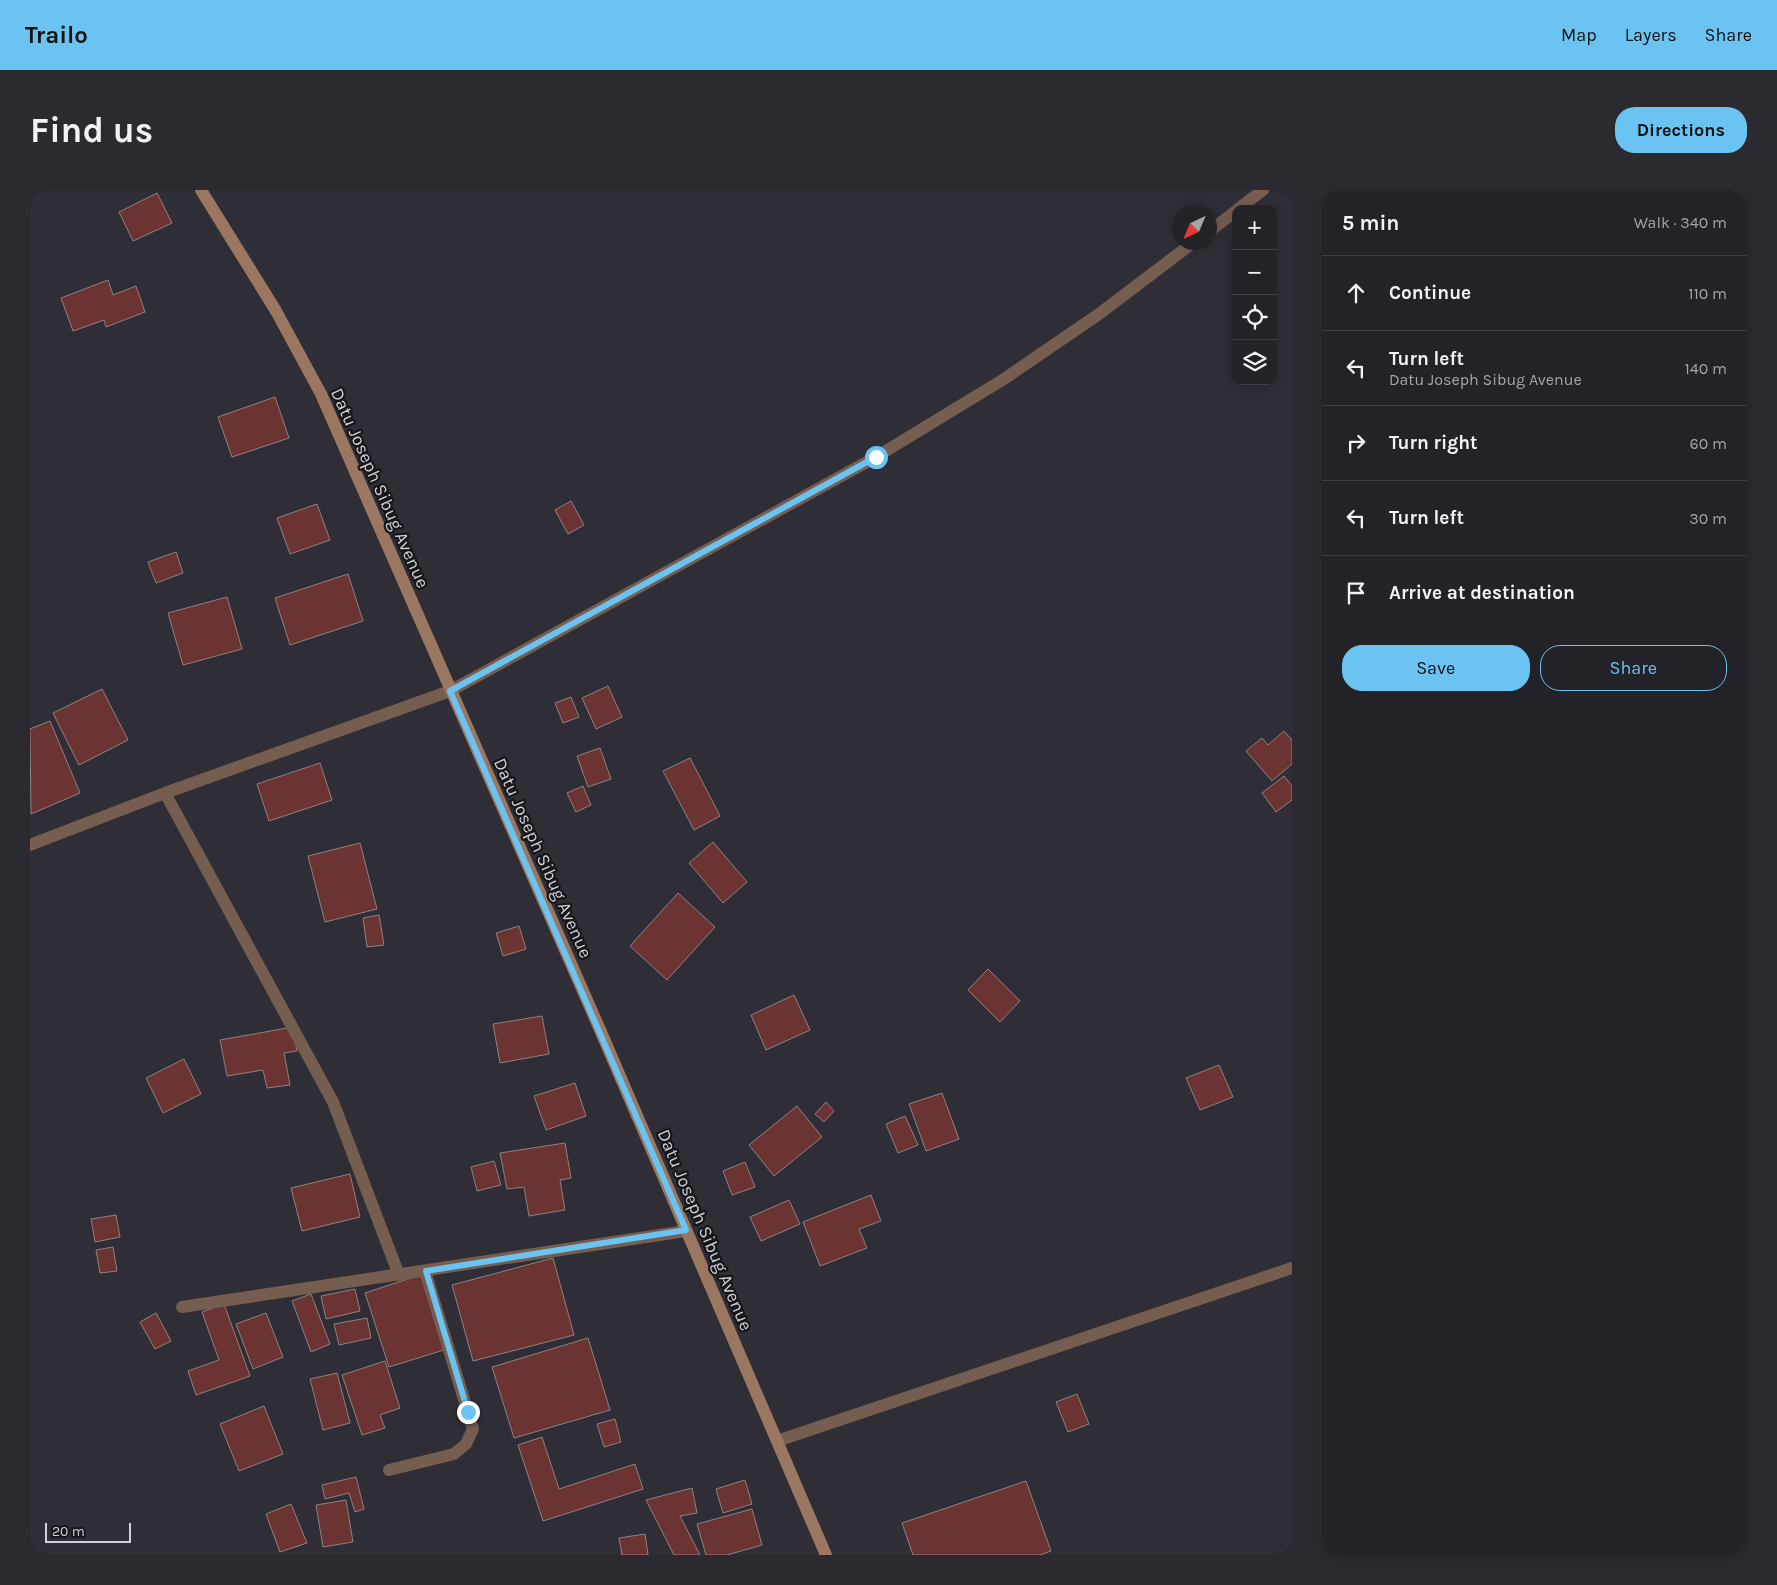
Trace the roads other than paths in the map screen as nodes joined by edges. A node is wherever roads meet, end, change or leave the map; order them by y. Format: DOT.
graph roads {
  1 [pos="201,190"];
  2 [pos="1263,190"];
  3 [pos="1244,205"];
  4 [pos="1232,214"];
  5 [pos="1217,226"];
  6 [pos="1183,250"];
  7 [pos="450,691"];
  8 [pos="165,792"];
  9 [pos="30,845"];
  10 [pos="686,1230"];
  11 [pos="1292,1268"];
  12 [pos="426,1271"];
  13 [pos="399,1275"];
  14 [pos="182,1307"];
  15 [pos="777,1441"];
  16 [pos="390,1470"];
  17 [pos="826,1555"];
  1 -- 7 [label="main road, Datu Joseph Sibug Avenue"];
  2 -- 3 [label="street"];
  4 -- 5 [label="street"];
  6 -- 7 [label="street"];
  7 -- 8 [label="street"];
  7 -- 10 [label="main road, Datu Joseph Sibug Avenue"];
  8 -- 9 [label="street"];
  8 -- 13 [label="street"];
  10 -- 12 [label="street"];
  10 -- 15 [label="main road, Datu Joseph Sibug Avenue"];
  11 -- 15 [label="street"];
  12 -- 13 [label="street"];
  12 -- 16 [label="street"];
  13 -- 14 [label="street"];
  15 -- 17 [label="main road, Datu Joseph Sibug Avenue"];
}
